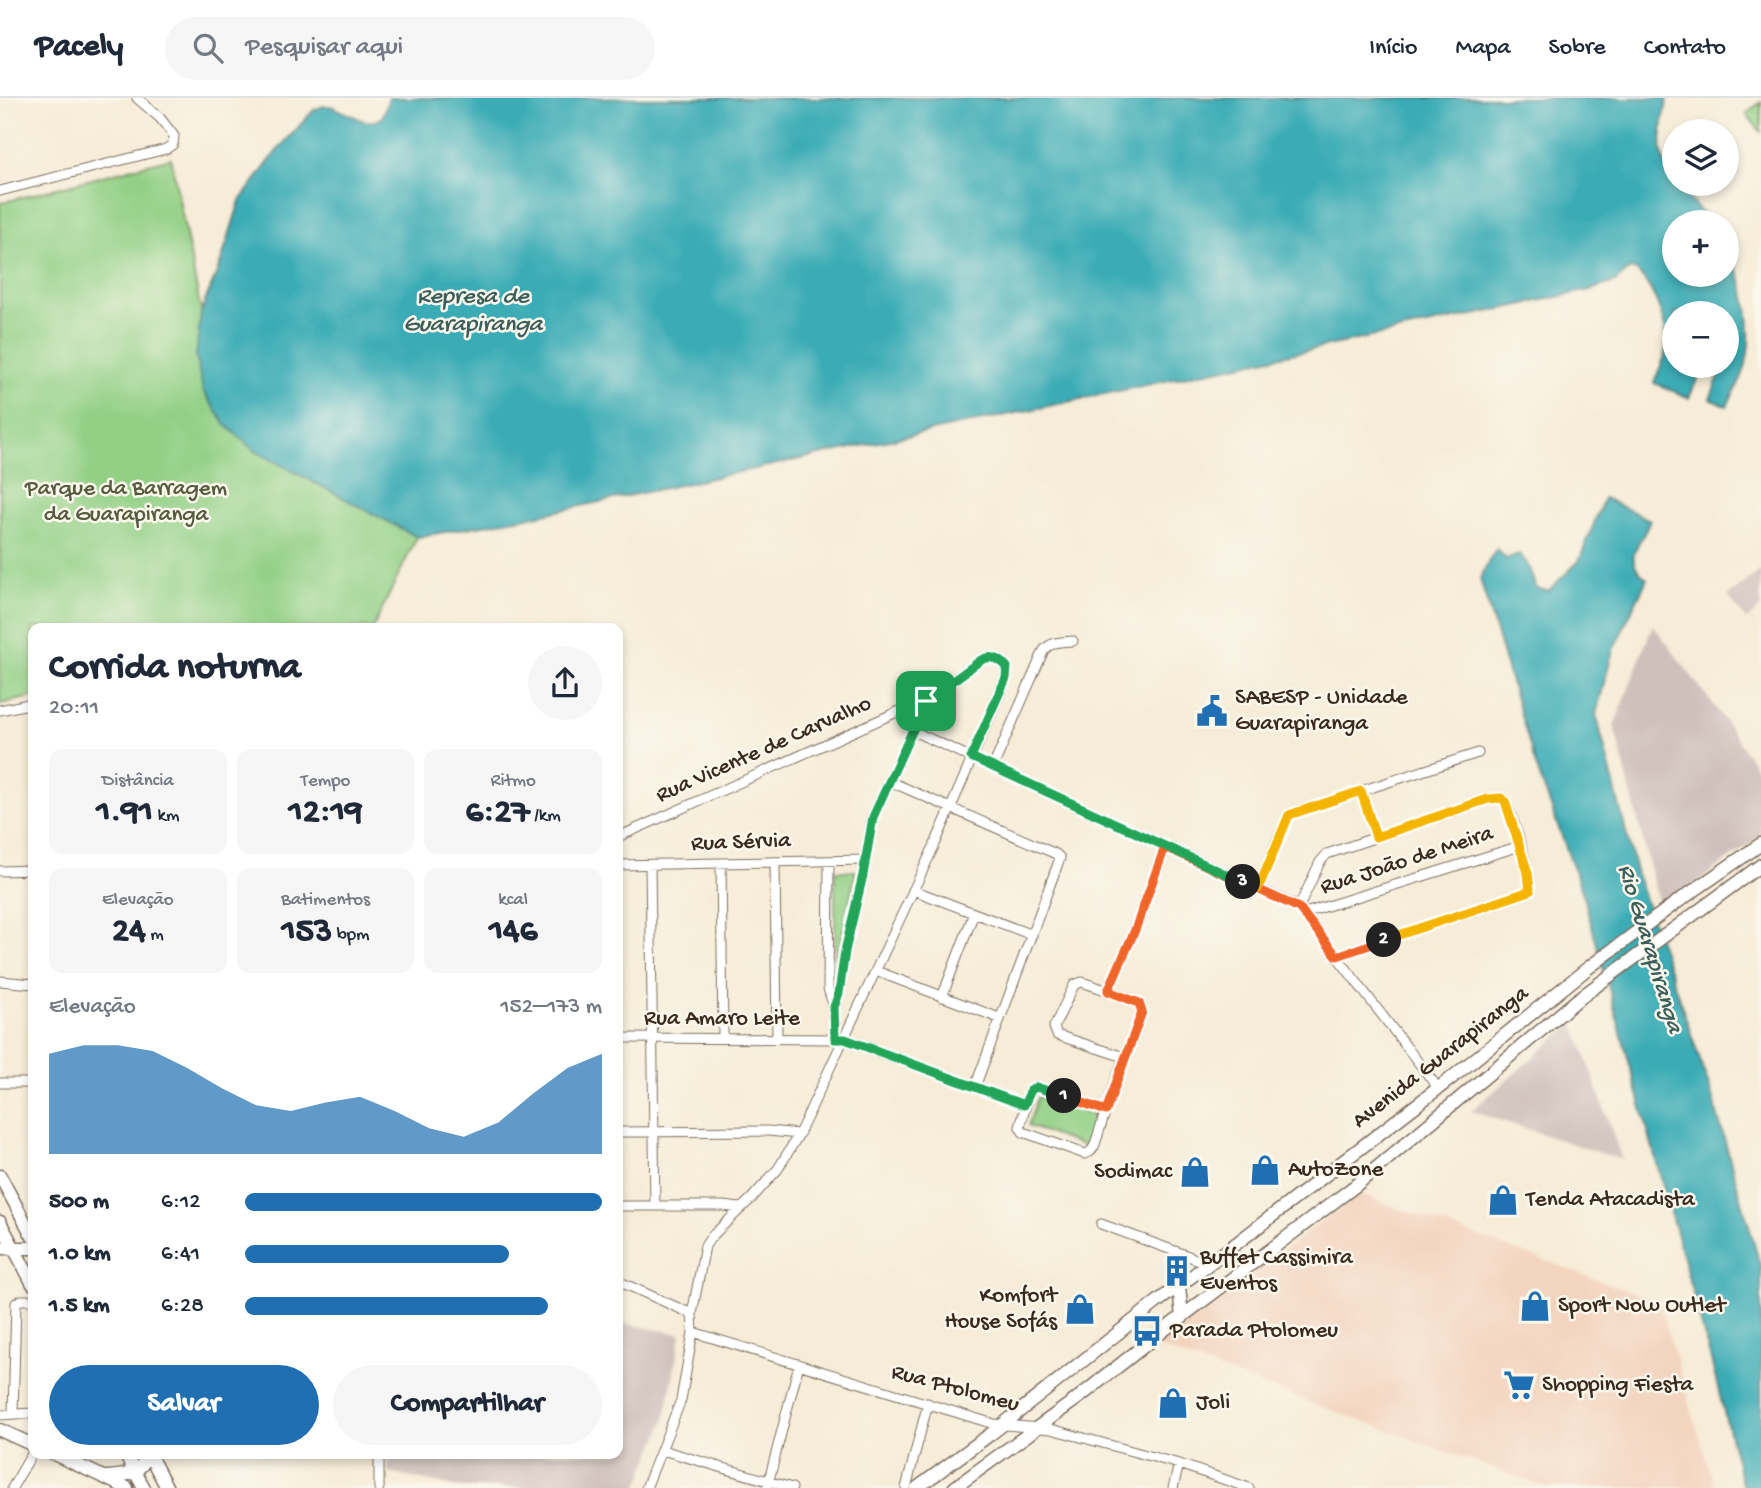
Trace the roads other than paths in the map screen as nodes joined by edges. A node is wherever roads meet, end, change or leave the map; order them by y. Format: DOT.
graph roads {
  1 [pos="137,98"];
  2 [pos="0,191"];
  3 [pos="1073,641"];
  4 [pos="926,699"];
  5 [pos="28,704"];
  6 [pos="0,710"];
  7 [pos="913,731"];
  8 [pos="1478,753"];
  9 [pos="971,757"];
  10 [pos="993,767"];
  11 [pos="889,780"];
  12 [pos="1361,791"];
  13 [pos="950,808"];
  14 [pos="623,835"];
  15 [pos="1376,837"];
  16 [pos="1761,844"];
  17 [pos="1520,846"];
  18 [pos="1165,847"];
  19 [pos="866,860"];
  20 [pos="829,861"];
  21 [pos="721,863"];
  22 [pos="775,863"];
  23 [pos="623,865"];
  24 [pos="650,865"];
  25 [pos="1761,865"];
  26 [pos="28,870"];
  27 [pos="0,871"];
  28 [pos="1258,889"];
  29 [pos="913,890"];
  30 [pos="1302,911"];
  31 [pos="974,913"];
  32 [pos="1031,935"];
  33 [pos="1337,956"];
  34 [pos="876,971"];
  35 [pos="0,981"];
  36 [pos="28,984"];
  37 [pos="1108,991"];
  38 [pos="942,997"];
  39 [pos="834,1007"];
  40 [pos="999,1018"];
  41 [pos="723,1037"];
  42 [pos="777,1037"];
  43 [pos="623,1038"];
  44 [pos="652,1038"];
  45 [pos="840,1039"];
  46 [pos="1124,1058"];
  47 [pos="0,1083"];
  48 [pos="28,1083"];
  49 [pos="975,1087"];
  50 [pos="1438,1088"];
  51 [pos="1024,1105"];
  52 [pos="1106,1111"];
  53 [pos="1427,1127"];
  54 [pos="623,1132"];
  55 [pos="653,1132"];
  56 [pos="799,1134"];
  57 [pos="0,1176"];
  58 [pos="623,1206"];
  59 [pos="655,1206"];
  60 [pos="740,1208"];
  61 [pos="0,1222"];
  62 [pos="1101,1224"];
  63 [pos="28,1228"];
  64 [pos="14,1247"];
  65 [pos="0,1248"];
  66 [pos="28,1248"];
  67 [pos="1210,1264"];
  68 [pos="28,1274"];
  69 [pos="623,1283"];
  70 [pos="1179,1286"];
  71 [pos="28,1300"];
  72 [pos="692,1314"];
  73 [pos="1182,1318"];
  74 [pos="693,1332"];
  75 [pos="799,1364"];
  76 [pos="928,1403"];
  77 [pos="28,1413"];
  78 [pos="13,1414"];
  79 [pos="0,1415"];
  80 [pos="1000,1426"];
  81 [pos="1039,1427"];
  82 [pos="0,1430"];
  83 [pos="28,1442"];
  84 [pos="662,1450"];
  85 [pos="29,1459"];
  86 [pos="65,1459"];
  87 [pos="128,1459"];
  88 [pos="146,1459"];
  89 [pos="151,1459"];
  90 [pos="379,1459"];
  91 [pos="1179,1464"];
  92 [pos="135,1472"];
  93 [pos="103,1477"];
  94 [pos="768,1484"];
  95 [pos="12,1488"];
  96 [pos="127,1488"];
  97 [pos="144,1488"];
  98 [pos="167,1488"];
  99 [pos="379,1488"];
  100 [pos="646,1488"];
  101 [pos="792,1488"];
  102 [pos="906,1488"];
  103 [pos="917,1488"];
  104 [pos="954,1488"];
  105 [pos="1172,1488"];
  106 [pos="1249,1488"];
  1 -- 2 [label="street"];
  3 -- 10 [label="street"];
  4 -- 7 [label="street"];
  4 -- 9 [label="street, Rua Vicente de Carvalho"];
  4 -- 14 [label="street, Rua Vicente de Carvalho"];
  5 -- 6 [label="street"];
  7 -- 9 [label="street"];
  7 -- 11 [label="street"];
  8 -- 12 [label="street"];
  9 -- 10 [label="street"];
  9 -- 13 [label="street"];
  10 -- 18 [label="street"];
  11 -- 13 [label="street"];
  11 -- 19 [label="street"];
  12 -- 15 [label="street"];
  12 -- 28 [label="street"];
  13 -- 29 [label="street"];
  13 -- 32 [label="street"];
  15 -- 17 [label="street"];
  15 -- 30 [label="street"];
  16 -- 50 [label="main road, Avenida Guarapiranga"];
  17 -- 30 [label="street, Rua João de Meira"];
  17 -- 33 [label="street"];
  18 -- 28 [label="street"];
  18 -- 37 [label="street"];
  19 -- 20 [label="street, Rua Sérvia"];
  19 -- 39 [label="street"];
  20 -- 22 [label="street, Rua Sérvia"];
  20 -- 39 [label="street"];
  21 -- 22 [label="street, Rua Sérvia"];
  21 -- 24 [label="street, Rua Sérvia"];
  21 -- 41 [label="street"];
  22 -- 42 [label="street"];
  23 -- 24 [label="street, Rua Sérvia"];
  24 -- 44 [label="street"];
  25 -- 53 [label="main road, Avenida Guarapiranga"];
  26 -- 27 [label="street"];
  28 -- 30 [label="street"];
  29 -- 31 [label="street"];
  29 -- 34 [label="street"];
  30 -- 33 [label="street"];
  31 -- 32 [label="street"];
  31 -- 38 [label="street"];
  32 -- 40 [label="street"];
  33 -- 50 [label="street"];
  34 -- 38 [label="street"];
  34 -- 45 [label="street"];
  35 -- 36 [label="street"];
  37 -- 46 [label="street"];
  37 -- 46 [label="street"];
  38 -- 40 [label="street"];
  39 -- 45 [label="street"];
  40 -- 49 [label="street"];
  41 -- 42 [label="street, Rua Amaro Leite"];
  41 -- 44 [label="street, Rua Amaro Leite"];
  42 -- 45 [label="street, Rua Amaro Leite"];
  43 -- 44 [label="street, Rua Amaro Leite"];
  44 -- 55 [label="street"];
  45 -- 49 [label="street, Rua Amaro Leite"];
  45 -- 56 [label="street"];
  46 -- 52 [label="street"];
  47 -- 48 [label="street"];
  49 -- 51 [label="street, Rua Amaro Leite"];
  50 -- 53 [label="main road"];
  50 -- 67 [label="main road, Avenida Guarapiranga"];
  51 -- 52 [label="street"];
  51 -- 52 [label="street"];
  53 -- 73 [label="main road, Avenida Guarapiranga"];
  54 -- 55 [label="street"];
  55 -- 56 [label="street"];
  55 -- 59 [label="street"];
  56 -- 60 [label="street"];
  57 -- 63 [label="main road"];
  58 -- 59 [label="street"];
  59 -- 60 [label="street"];
  60 -- 72 [label="street"];
  61 -- 64 [label="main road"];
  62 -- 67 [label="street"];
  64 -- 65 [label="main road"];
  64 -- 66 [label="main road"];
  64 -- 68 [label="main road"];
  67 -- 70 [label="main road, Avenida Guarapiranga"];
  69 -- 72 [label="street"];
  70 -- 73 [label="main road"];
  70 -- 80 [label="main road, Avenida Guarapiranga"];
  71 -- 78 [label="street"];
  72 -- 74 [label="street"];
  73 -- 81 [label="main road, Avenida Guarapiranga"];
  74 -- 75 [label="street, Rua Ptolomeu"];
  74 -- 84 [label="street"];
  75 -- 76 [label="street, Rua Ptolomeu"];
  75 -- 94 [label="street"];
  76 -- 80 [label="street, Rua Ptolomeu"];
  76 -- 102 [label="street"];
  77 -- 78 [label="street"];
  78 -- 79 [label="street"];
  80 -- 81 [label="street, Rua Ptolomeu"];
  80 -- 103 [label="main road, Avenida Guarapiranga"];
  81 -- 91 [label="street, Rua Ptolomeu"];
  81 -- 104 [label="main road, Avenida Guarapiranga"];
  82 -- 83 [label="main road"];
  84 -- 94 [label="street"];
  84 -- 100 [label="street"];
  85 -- 95 [label="street"];
  86 -- 93 [label="main road"];
  87 -- 92 [label="main road"];
  88 -- 92 [label="main road"];
  89 -- 98 [label="main road"];
  90 -- 99 [label="street"];
  91 -- 105 [label="street"];
  91 -- 106 [label="street, Rua Ptolomeu"];
  92 -- 93 [label="main road"];
  92 -- 97 [label="main road"];
  93 -- 96 [label="main road"];
  94 -- 101 [label="street"];
}
